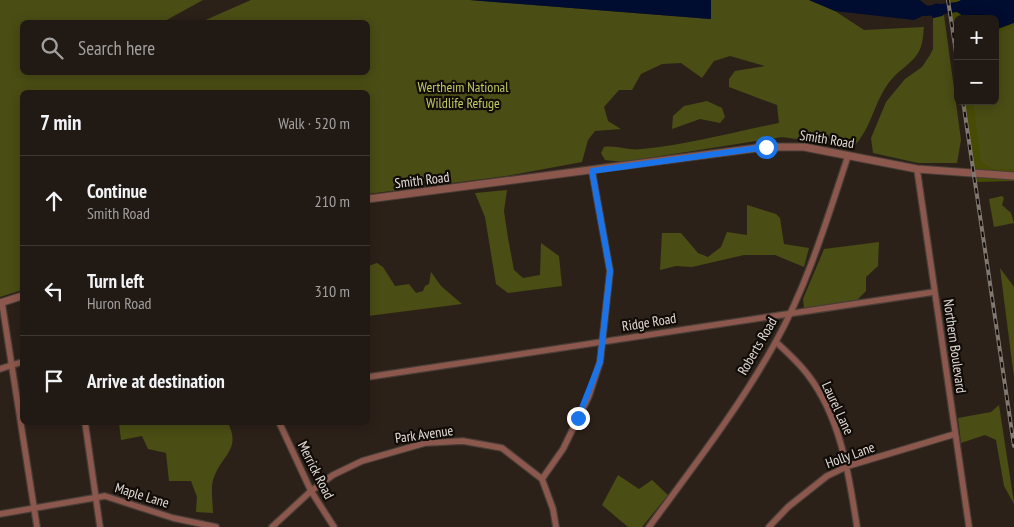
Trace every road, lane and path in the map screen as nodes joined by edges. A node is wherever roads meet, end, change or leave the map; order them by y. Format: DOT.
graph roads {
  1 [pos="848,156"];
  2 [pos="916,168"];
  3 [pos="592,171"];
  4 [pos="1014,176"];
  5 [pos="370,199"];
  6 [pos="934,292"];
  7 [pos="20,297"];
  8 [pos="1,303"];
  9 [pos="790,314"];
  10 [pos="603,342"];
  11 [pos="776,342"];
  12 [pos="20,363"];
  13 [pos="12,365"];
  14 [pos="0,369"];
  15 [pos="370,376"];
  16 [pos="20,415"];
  17 [pos="22,425"];
  18 [pos="85,425"];
  19 [pos="280,425"];
  20 [pos="955,434"];
  21 [pos="848,466"];
  22 [pos="542,479"];
  23 [pos="311,491"];
  24 [pos="96,497"];
  25 [pos="35,509"];
  26 [pos="0,514"];
  27 [pos="37,527"];
  28 [pos="100,527"];
  29 [pos="216,527"];
  30 [pos="272,527"];
  31 [pos="334,527"];
  32 [pos="556,527"];
  33 [pos="649,527"];
  34 [pos="769,527"];
  35 [pos="857,527"];
  36 [pos="969,527"];
  1 -- 2 [label="street, Smith Road"];
  1 -- 3 [label="street, Smith Road"];
  1 -- 9 [label="street, Roberts Road"];
  2 -- 4 [label="street, Smith Road"];
  2 -- 6 [label="street, Northern Boulevard"];
  3 -- 5 [label="street, Smith Road"];
  3 -- 10 [label="street"];
  6 -- 9 [label="street, Ridge Road"];
  6 -- 20 [label="street, Northern Boulevard"];
  7 -- 8 [label="street"];
  8 -- 13 [label="street"];
  9 -- 10 [label="street, Ridge Road"];
  9 -- 11 [label="street, Roberts Road"];
  10 -- 15 [label="street, Ridge Road"];
  10 -- 22 [label="street"];
  11 -- 21 [label="street, Laurel Lane"];
  11 -- 33 [label="street, Roberts Road"];
  12 -- 13 [label="street"];
  13 -- 14 [label="street"];
  13 -- 16 [label="street"];
  17 -- 25 [label="street"];
  18 -- 24 [label="street"];
  19 -- 23 [label="street, Merrick Road"];
  20 -- 21 [label="street, Holly Lane"];
  20 -- 36 [label="street, Northern Boulevard"];
  21 -- 34 [label="street, Holly Lane"];
  21 -- 35 [label="street, Laurel Lane"];
  22 -- 23 [label="street, Park Avenue"];
  22 -- 32 [label="street"];
  23 -- 30 [label="street, Park Avenue"];
  23 -- 31 [label="street, Merrick Road"];
  24 -- 25 [label="street, Maple Lane"];
  24 -- 28 [label="street"];
  24 -- 29 [label="street, Maple Lane"];
  25 -- 26 [label="street, Maple Lane"];
  25 -- 27 [label="street"];
}
